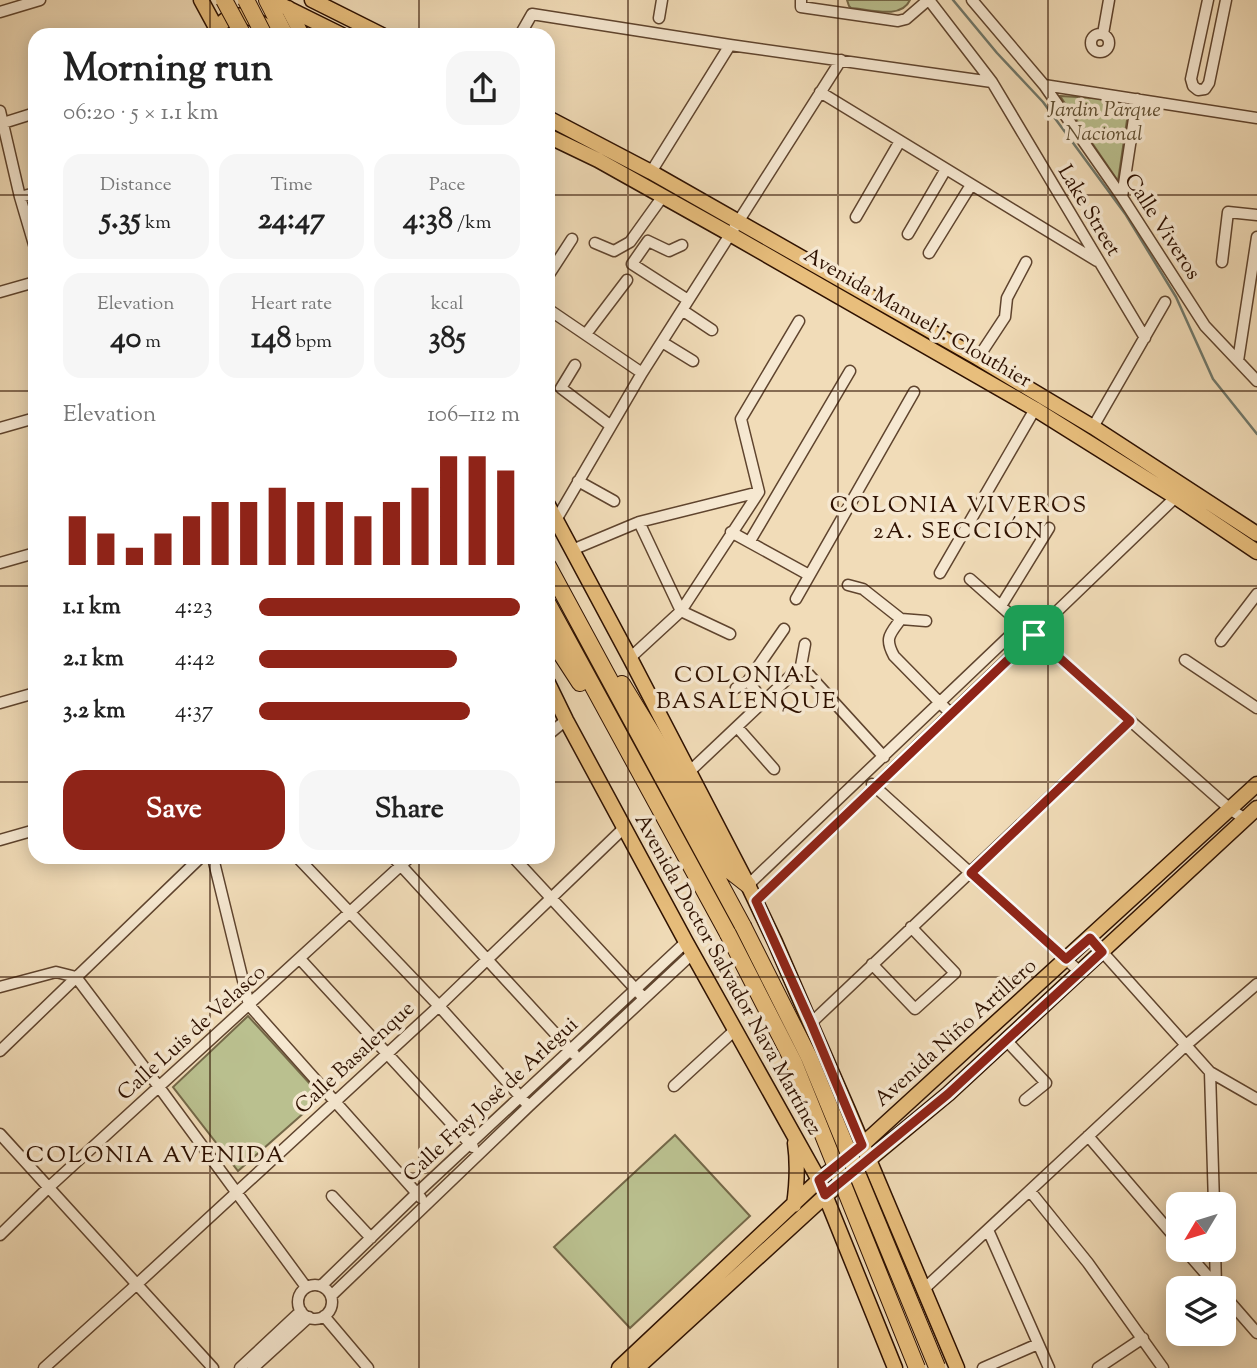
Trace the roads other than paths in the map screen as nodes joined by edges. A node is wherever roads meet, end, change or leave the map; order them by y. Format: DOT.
graph roads {
  1 [pos="40,0"];
  2 [pos="201,0"];
  3 [pos="224,0"];
  4 [pos="246,0"];
  5 [pos="269,0"];
  6 [pos="312,0"];
  7 [pos="662,0"];
  8 [pos="802,0"];
  9 [pos="841,0"];
  10 [pos="928,0"];
  11 [pos="972,0"];
  12 [pos="1109,0"];
  13 [pos="1208,0"];
  14 [pos="1226,0"];
  15 [pos="286,4"];
  16 [pos="0,12"];
  17 [pos="839,12"];
  18 [pos="659,18"];
  19 [pos="216,28"];
  20 [pos="220,28"];
  21 [pos="239,28"];
  22 [pos="260,28"];
  23 [pos="268,28"];
  24 [pos="282,28"];
  25 [pos="298,28"];
  26 [pos="329,28"];
  27 [pos="368,28"];
  28 [pos="524,28"];
  29 [pos="1103,34"];
  30 [pos="730,45"];
  31 [pos="841,60"];
  32 [pos="992,82"];
  33 [pos="1044,85"];
  34 [pos="820,92"];
  35 [pos="1137,99"];
  36 [pos="0,111"];
  37 [pos="28,115"];
  38 [pos="1257,118"];
  39 [pos="555,122"];
  40 [pos="2,124"];
  41 [pos="555,139"];
  42 [pos="900,141"];
  43 [pos="946,169"];
  44 [pos="651,172"];
  45 [pos="971,185"];
  46 [pos="28,195"];
  47 [pos="663,196"];
  48 [pos="20,197"];
  49 [pos="1122,197"];
  50 [pos="1257,215"];
  51 [pos="856,217"];
  52 [pos="28,224"];
  53 [pos="734,228"];
  54 [pos="908,234"];
  55 [pos="572,239"];
  56 [pos="1257,239"];
  57 [pos="595,243"];
  58 [pos="682,245"];
  59 [pos="929,253"];
  60 [pos="1026,262"];
  61 [pos="1222,262"];
  62 [pos="1099,263"];
  63 [pos="555,265"];
  64 [pos="627,280"];
  65 [pos="28,284"];
  66 [pos="0,292"];
  67 [pos="1165,302"];
  68 [pos="685,305"];
  69 [pos="555,314"];
  70 [pos="799,321"];
  71 [pos="712,330"];
  72 [pos="586,334"];
  73 [pos="1144,338"];
  74 [pos="662,342"];
  75 [pos="978,359"];
  76 [pos="693,361"];
  77 [pos="1238,361"];
  78 [pos="576,365"];
  79 [pos="850,371"];
  80 [pos="642,373"];
  81 [pos="1257,381"];
  82 [pos="914,392"];
  83 [pos="1035,409"];
  84 [pos="28,420"];
  85 [pos="611,426"];
  86 [pos="1093,427"];
  87 [pos="0,428"];
  88 [pos="578,481"];
  89 [pos="759,492"];
  90 [pos="1181,492"];
  91 [pos="614,501"];
  92 [pos="556,520"];
  93 [pos="639,522"];
  94 [pos="1049,528"];
  95 [pos="731,532"];
  96 [pos="1257,534"];
  97 [pos="750,541"];
  98 [pos="572,550"];
  99 [pos="1257,552"];
  100 [pos="28,554"];
  101 [pos="0,563"];
  102 [pos="940,573"];
  103 [pos="809,575"];
  104 [pos="555,579"];
  105 [pos="970,579"];
  106 [pos="848,585"];
  107 [pos="1257,594"];
  108 [pos="796,599"];
  109 [pos="1001,606"];
  110 [pos="681,611"];
  111 [pos="555,617"];
  112 [pos="901,619"];
  113 [pos="926,621"];
  114 [pos="1022,624"];
  115 [pos="784,629"];
  116 [pos="585,634"];
  117 [pos="730,634"];
  118 [pos="1034,635"];
  119 [pos="1221,641"];
  120 [pos="805,644"];
  121 [pos="555,645"];
  122 [pos="630,658"];
  123 [pos="1185,660"];
  124 [pos="801,666"];
  125 [pos="748,681"];
  126 [pos="736,688"];
  127 [pos="28,695"];
  128 [pos="555,697"];
  129 [pos="764,702"];
  130 [pos="939,702"];
  131 [pos="0,703"];
  132 [pos="1257,708"];
  133 [pos="951,714"];
  134 [pos="566,720"];
  135 [pos="1130,721"];
  136 [pos="737,727"];
  137 [pos="555,729"];
  138 [pos="627,750"];
  139 [pos="884,757"];
  140 [pos="774,769"];
  141 [pos="689,772"];
  142 [pos="863,776"];
  143 [pos="1257,784"];
  144 [pos="875,787"];
  145 [pos="1257,808"];
  146 [pos="1230,809"];
  147 [pos="1245,819"];
  148 [pos="625,827"];
  149 [pos="28,832"];
  150 [pos="0,841"];
  151 [pos="194,864"];
  152 [pos="214,864"];
  153 [pos="304,864"];
  154 [pos="397,864"];
  155 [pos="404,864"];
  156 [pos="520,864"];
  157 [pos="971,873"];
  158 [pos="748,885"];
  159 [pos="551,898"];
  160 [pos="756,901"];
  161 [pos="350,913"];
  162 [pos="911,927"];
  163 [pos="1090,938"];
  164 [pos="689,947"];
  165 [pos="1102,952"];
  166 [pos="300,959"];
  167 [pos="487,959"];
  168 [pos="1066,959"];
  169 [pos="872,964"];
  170 [pos="1080,972"];
  171 [pos="76,977"];
  172 [pos="1257,984"];
  173 [pos="0,988"];
  174 [pos="635,988"];
  175 [pos="644,998"];
  176 [pos="249,1005"];
  177 [pos="439,1006"];
  178 [pos="811,1023"];
  179 [pos="735,1030"];
  180 [pos="1006,1040"];
  181 [pos="1185,1046"];
  182 [pos="570,1050"];
  183 [pos="0,1051"];
  184 [pos="386,1054"];
  185 [pos="579,1059"];
  186 [pos="1210,1072"];
  187 [pos="674,1086"];
  188 [pos="159,1087"];
  189 [pos="520,1097"];
  190 [pos="1257,1099"];
  191 [pos="1026,1100"];
  192 [pos="335,1102"];
  193 [pos="529,1107"];
  194 [pos="848,1110"];
  195 [pos="0,1134"];
  196 [pos="1088,1136"];
  197 [pos="795,1137"];
  198 [pos="470,1144"];
  199 [pos="862,1145"];
  200 [pos="480,1154"];
  201 [pos="869,1160"];
  202 [pos="819,1180"];
  203 [pos="48,1188"];
  204 [pos="1030,1191"];
  205 [pos="237,1192"];
  206 [pos="1214,1192"];
  207 [pos="417,1193"];
  208 [pos="825,1195"];
  209 [pos="332,1196"];
  210 [pos="426,1204"];
  211 [pos="888,1206"];
  212 [pos="798,1211"];
  213 [pos="837,1224"];
  214 [pos="1166,1227"];
  215 [pos="988,1230"];
  216 [pos="0,1235"];
  217 [pos="371,1238"];
  218 [pos="845,1243"];
  219 [pos="1195,1262"];
  220 [pos="1208,1276"];
  221 [pos="136,1285"];
  222 [pos="321,1286"];
  223 [pos="306,1287"];
  224 [pos="924,1289"];
  225 [pos="331,1296"];
  226 [pos="1236,1309"];
  227 [pos="305,1314"];
  228 [pos="324,1316"];
  229 [pos="1257,1333"];
  230 [pos="1143,1338"];
  231 [pos="1038,1344"];
  232 [pos="627,1367"];
  233 [pos="44,1368"];
  234 [pos="213,1368"];
  235 [pos="240,1368"];
  236 [pos="253,1368"];
  237 [pos="368,1368"];
  238 [pos="895,1368"];
  239 [pos="917,1368"];
  240 [pos="937,1368"];
  241 [pos="957,1368"];
  242 [pos="983,1368"];
  243 [pos="1049,1368"];
  244 [pos="1098,1368"];
  245 [pos="1163,1368"];
  1 -- 16 [label="street"];
  2 -- 19 [label="main road"];
  3 -- 21 [label="highway, bridge"];
  4 -- 22 [label="highway, bridge"];
  5 -- 15 [label="main road"];
  5 -- 24 [label="highway"];
  6 -- 27 [label="main road"];
  7 -- 18 [label="street"];
  8 -- 17 [label="street"];
  9 -- 17 [label="street"];
  10 -- 17 [label="street"];
  10 -- 32 [label="street, Lake Street"];
  11 -- 33 [label="street, Calle Viveros"];
  12 -- 29 [label="street"];
  13 -- 14 [label="street"];
  15 -- 25 [label="main road"];
  15 -- 26 [label="main road"];
  20 -- 23 [label="main road"];
  28 -- 30 [label="street"];
  30 -- 31 [label="street"];
  30 -- 44 [label="street"];
  31 -- 32 [label="street"];
  31 -- 34 [label="street"];
  32 -- 62 [label="street, Lake Street"];
  33 -- 35 [label="street"];
  33 -- 49 [label="street, Calle Viveros"];
  34 -- 42 [label="street"];
  34 -- 53 [label="street"];
  35 -- 38 [label="street"];
  35 -- 49 [label="street"];
  36 -- 40 [label="street"];
  37 -- 40 [label="street"];
  39 -- 44 [label="main road, Avenida Manuel J. Clouthier"];
  40 -- 48 [label="street"];
  41 -- 47 [label="main road, Avenida Manuel J. Clouthier"];
  42 -- 43 [label="street"];
  42 -- 51 [label="street"];
  43 -- 45 [label="street"];
  43 -- 54 [label="street"];
  44 -- 53 [label="main road, Avenida Manuel J. Clouthier"];
  45 -- 59 [label="street"];
  45 -- 62 [label="street"];
  46 -- 48 [label="street"];
  47 -- 53 [label="main road, Avenida Manuel J. Clouthier"];
  47 -- 57 [label="street"];
  48 -- 52 [label="street"];
  49 -- 77 [label="street, Calle Viveros"];
  50 -- 61 [label="street"];
  53 -- 68 [label="street"];
  53 -- 75 [label="main road, Avenida Manuel J. Clouthier"];
  53 -- 83 [label="main road, Avenida Manuel J. Clouthier"];
  55 -- 63 [label="street"];
  56 -- 77 [label="street"];
  58 -- 68 [label="street"];
  60 -- 75 [label="street"];
  62 -- 73 [label="street, Lake Street"];
  64 -- 72 [label="street"];
  65 -- 66 [label="street"];
  67 -- 73 [label="street"];
  68 -- 71 [label="street"];
  68 -- 74 [label="street"];
  69 -- 72 [label="street"];
  70 -- 89 [label="street"];
  72 -- 80 [label="street"];
  73 -- 86 [label="street"];
  74 -- 76 [label="street"];
  74 -- 80 [label="street"];
  75 -- 86 [label="main road, Avenida Manuel J. Clouthier"];
  77 -- 81 [label="street, Calle Viveros"];
  78 -- 85 [label="street"];
  79 -- 97 [label="street"];
  80 -- 85 [label="street"];
  82 -- 103 [label="street"];
  83 -- 90 [label="main road, Avenida Manuel J. Clouthier"];
  83 -- 102 [label="street"];
  84 -- 87 [label="street"];
  85 -- 88 [label="street"];
  86 -- 90 [label="main road, Avenida Manuel J. Clouthier"];
  88 -- 91 [label="street"];
  88 -- 92 [label="street"];
  89 -- 93 [label="street"];
  89 -- 95 [label="street"];
  90 -- 96 [label="main road, Avenida Manuel J. Clouthier"];
  90 -- 99 [label="main road, Avenida Manuel J. Clouthier"];
  90 -- 118 [label="street"];
  92 -- 98 [label="main road, Avenida Doctor Salvador Nava Martínez"];
  93 -- 98 [label="street"];
  93 -- 110 [label="street"];
  94 -- 109 [label="street"];
  95 -- 97 [label="street"];
  95 -- 110 [label="street"];
  97 -- 103 [label="street"];
  98 -- 122 [label="main road, Avenida Doctor Salvador Nava Martínez"];
  100 -- 101 [label="street"];
  103 -- 108 [label="street"];
  104 -- 116 [label="highway, Avenida Doctor Salvador Nava Martínez"];
  105 -- 109 [label="street"];
  106 -- 112 [label="street"];
  107 -- 119 [label="street"];
  109 -- 114 [label="street"];
  110 -- 117 [label="street"];
  110 -- 122 [label="street"];
  111 -- 138 [label="highway, Avenida Doctor Salvador Nava Martínez"];
  112 -- 113 [label="street"];
  112 -- 130 [label="street"];
  114 -- 118 [label="street"];
  114 -- 130 [label="street"];
  115 -- 125 [label="street"];
  116 -- 158 [label="highway"];
  116 -- 240 [label="highway, Avenida Doctor Salvador Nava Martínez, bridge"];
  118 -- 133 [label="street"];
  118 -- 135 [label="street"];
  120 -- 124 [label="street"];
  121 -- 138 [label="highway"];
  122 -- 141 [label="main road, Avenida Doctor Salvador Nava Martínez"];
  123 -- 132 [label="street"];
  124 -- 129 [label="street"];
  124 -- 139 [label="street"];
  125 -- 126 [label="street"];
  125 -- 129 [label="street"];
  127 -- 131 [label="street"];
  128 -- 134 [label="main road, Avenida Doctor Salvador Nava Martínez"];
  129 -- 136 [label="street"];
  130 -- 133 [label="street"];
  130 -- 139 [label="street"];
  133 -- 144 [label="street"];
  134 -- 137 [label="street"];
  134 -- 148 [label="main road, Avenida Doctor Salvador Nava Martínez"];
  135 -- 146 [label="street"];
  135 -- 157 [label="street"];
  136 -- 140 [label="street"];
  136 -- 141 [label="street"];
  138 -- 239 [label="highway, Avenida Doctor Salvador Nava Martínez, bridge"];
  139 -- 142 [label="street"];
  141 -- 158 [label="main road, Avenida Doctor Salvador Nava Martínez"];
  142 -- 144 [label="street"];
  142 -- 158 [label="street"];
  143 -- 146 [label="main road, Avenida Niño Artillero"];
  144 -- 157 [label="street"];
  144 -- 160 [label="street"];
  145 -- 147 [label="main road, Avenida Niño Artillero"];
  146 -- 147 [label="street"];
  146 -- 163 [label="main road, Avenida Niño Artillero"];
  147 -- 165 [label="main road, Avenida Niño Artillero"];
  148 -- 159 [label="street, Calle Basalenque"];
  148 -- 164 [label="main road, Avenida Doctor Salvador Nava Martínez"];
  149 -- 150 [label="street"];
  151 -- 171 [label="street"];
  152 -- 176 [label="street"];
  153 -- 161 [label="street"];
  154 -- 161 [label="street, Calle Luis de Velasco"];
  155 -- 167 [label="street"];
  156 -- 159 [label="street"];
  157 -- 162 [label="street"];
  157 -- 168 [label="street"];
  158 -- 160 [label="main road, Avenida Doctor Salvador Nava Martínez"];
  159 -- 167 [label="street, Calle Basalenque"];
  159 -- 174 [label="street"];
  160 -- 178 [label="main road, Avenida Doctor Salvador Nava Martínez"];
  161 -- 166 [label="street, Calle Luis de Velasco"];
  161 -- 177 [label="street"];
  162 -- 169 [label="street"];
  162 -- 169 [label="street"];
  163 -- 165 [label="street"];
  163 -- 168 [label="main road, Avenida Niño Artillero"];
  164 -- 174 [label="street, Calle Fray José de Arlegui"];
  164 -- 175 [label="street, Calle Fray José de Arlegui"];
  164 -- 179 [label="main road, Avenida Doctor Salvador Nava Martínez"];
  165 -- 170 [label="main road, Avenida Niño Artillero"];
  165 -- 181 [label="street"];
  166 -- 176 [label="street, Calle Luis de Velasco"];
  166 -- 184 [label="street"];
  167 -- 177 [label="street, Calle Basalenque"];
  167 -- 182 [label="street"];
  168 -- 170 [label="street"];
  168 -- 199 [label="main road, Avenida Niño Artillero"];
  169 -- 178 [label="street"];
  170 -- 180 [label="main road, Avenida Niño Artillero"];
  171 -- 173 [label="street"];
  171 -- 183 [label="street"];
  171 -- 188 [label="street"];
  172 -- 181 [label="street"];
  174 -- 175 [label="street"];
  174 -- 182 [label="street, Calle Fray José de Arlegui"];
  175 -- 185 [label="street, Calle Fray José de Arlegui"];
  176 -- 188 [label="street, Calle Luis de Velasco"];
  176 -- 192 [label="street"];
  177 -- 184 [label="street, Calle Basalenque"];
  177 -- 189 [label="street"];
  178 -- 194 [label="main road, Avenida Doctor Salvador Nava Martínez"];
  179 -- 187 [label="street"];
  179 -- 197 [label="main road, Avenida Doctor Salvador Nava Martínez"];
  180 -- 191 [label="street"];
  180 -- 201 [label="main road, Avenida Niño Artillero"];
  181 -- 186 [label="street"];
  181 -- 196 [label="street"];
  182 -- 185 [label="street"];
  182 -- 189 [label="street, Calle Fray José de Arlegui"];
  184 -- 192 [label="street, Calle Basalenque"];
  184 -- 198 [label="street"];
  185 -- 193 [label="street, Calle Fray José de Arlegui"];
  186 -- 190 [label="street"];
  186 -- 206 [label="street"];
  188 -- 203 [label="street, Calle Luis de Velasco"];
  188 -- 205 [label="street"];
  189 -- 193 [label="street"];
  189 -- 198 [label="street, Calle Fray José de Arlegui"];
  192 -- 205 [label="street, Calle Basalenque"];
  192 -- 207 [label="street"];
  193 -- 200 [label="street, Calle Fray José de Arlegui"];
  194 -- 197 [label="main road"];
  194 -- 199 [label="main road, Avenida Doctor Salvador Nava Martínez"];
  195 -- 203 [label="street"];
  196 -- 204 [label="street"];
  196 -- 214 [label="street"];
  197 -- 202 [label="main road, Avenida Doctor Salvador Nava Martínez"];
  197 -- 212 [label="main road"];
  198 -- 200 [label="street"];
  198 -- 207 [label="street, Calle Fray José de Arlegui"];
  199 -- 201 [label="main road, Avenida Doctor Salvador Nava Martínez"];
  199 -- 202 [label="main road, Avenida Niño Artillero"];
  200 -- 210 [label="street, Calle Fray José de Arlegui"];
  201 -- 208 [label="main road, Avenida Niño Artillero"];
  201 -- 211 [label="main road, Avenida Doctor Salvador Nava Martínez"];
  202 -- 208 [label="main road, Avenida Doctor Salvador Nava Martínez"];
  202 -- 212 [label="main road, Avenida Niño Artillero"];
  203 -- 216 [label="street, Calle Luis de Velasco"];
  203 -- 221 [label="street"];
  204 -- 215 [label="street"];
  204 -- 230 [label="street"];
  205 -- 221 [label="street, Calle Basalenque"];
  205 -- 223 [label="street"];
  207 -- 210 [label="street"];
  207 -- 217 [label="street, Calle Fray José de Arlegui"];
  208 -- 212 [label="main road, Avenida Niño Artillero"];
  208 -- 213 [label="main road, Avenida Doctor Salvador Nava Martínez"];
  209 -- 217 [label="street"];
  210 -- 225 [label="street, Calle Fray José de Arlegui"];
  211 -- 218 [label="main road"];
  211 -- 224 [label="main road, Avenida Doctor Salvador Nava Martínez"];
  212 -- 213 [label="main road"];
  212 -- 232 [label="main road, Avenida Niño Artillero"];
  213 -- 218 [label="main road, Avenida Doctor Salvador Nava Martínez"];
  215 -- 224 [label="street"];
  215 -- 231 [label="street"];
  217 -- 222 [label="street, Calle Fray José de Arlegui"];
  218 -- 238 [label="main road, Avenida Doctor Salvador Nava Martínez"];
  219 -- 220 [label="street"];
  221 -- 233 [label="street, Calle Basalenque"];
  221 -- 234 [label="street"];
  222 -- 223 [label="street"];
  222 -- 225 [label="street"];
  223 -- 227 [label="street"];
  224 -- 241 [label="main road, Avenida Doctor Salvador Nava Martínez"];
  225 -- 228 [label="street"];
  226 -- 229 [label="street"];
  227 -- 228 [label="street"];
  227 -- 235 [label="street"];
  227 -- 236 [label="street"];
  228 -- 237 [label="street"];
  230 -- 244 [label="street"];
  230 -- 245 [label="street"];
  231 -- 242 [label="street"];
  231 -- 243 [label="street"];
}
